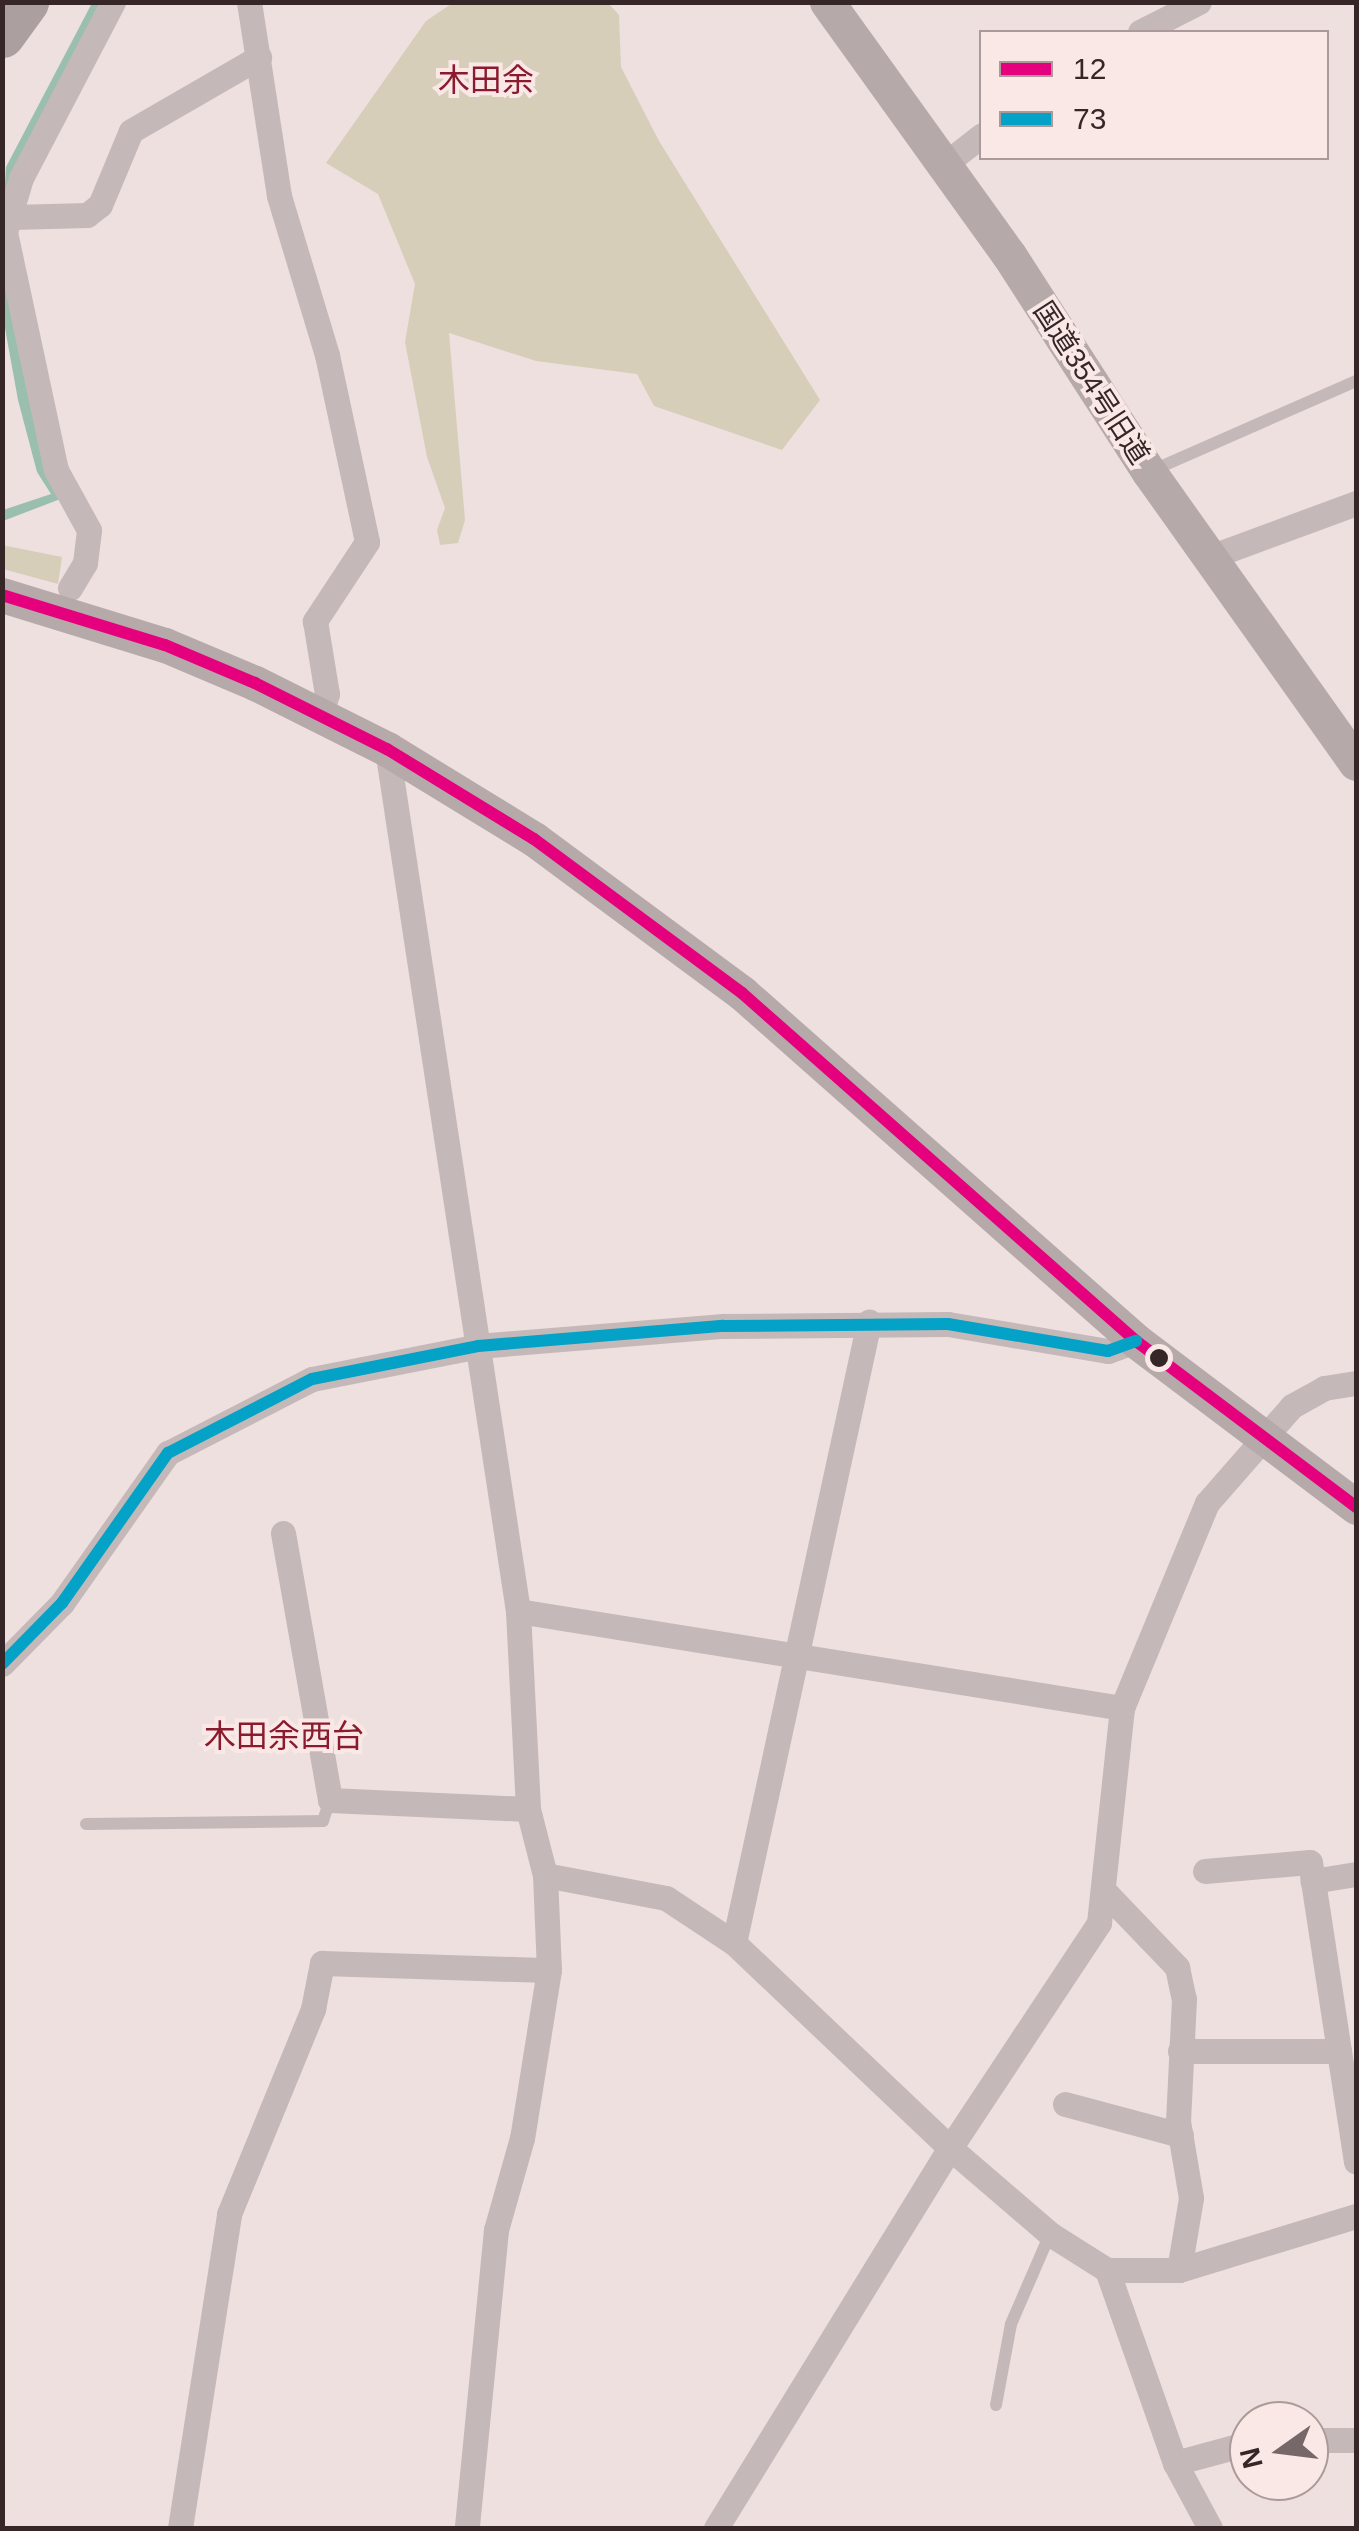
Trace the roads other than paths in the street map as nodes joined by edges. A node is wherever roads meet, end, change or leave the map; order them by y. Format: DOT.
graph roads {
  1 [pos="26,2"];
  2 [pos="113,2"];
  3 [pos="249,2"];
  4 [pos="826,2"];
  5 [pos="1199,2"];
  6 [pos="1144,30"];
  7 [pos="2,34"];
  8 [pos="260,57"];
  9 [pos="979,137"];
  10 [pos="941,167"];
  11 [pos="6,227"];
  12 [pos="1356,381"];
  13 [pos="1149,472"];
  14 [pos="1356,504"];
  15 [pos="1210,557"];
  16 [pos="70,588"];
  17 [pos="2,595"];
  18 [pos="320,715"];
  19 [pos="387,749"];
  20 [pos="1356,763"];
  21 [pos="869,1322"];
  22 [pos="1136,1341"];
  23 [pos="478,1346"];
  24 [pos="1356,1383"];
  25 [pos="1260,1440"];
  26 [pos="1356,1507"];
  27 [pos="283,1532"];
  28 [pos="518,1611"];
  29 [pos="798,1659"];
  30 [pos="2,1664"];
  31 [pos="1122,1708"];
  32 [pos="330,1800"];
  33 [pos="528,1809"];
  34 [pos="86,1824"];
  35 [pos="1205,1871"];
  36 [pos="545,1874"];
  37 [pos="1356,1874"];
  38 [pos="1313,1881"];
  39 [pos="1106,1893"];
  40 [pos="734,1944"];
  41 [pos="549,1970"];
  42 [pos="1180,2051"];
  43 [pos="1339,2051"];
  44 [pos="1065,2104"];
  45 [pos="1180,2135"];
  46 [pos="950,2148"];
  47 [pos="1356,2162"];
  48 [pos="1356,2216"];
  49 [pos="1050,2234"];
  50 [pos="1107,2270"];
  51 [pos="1179,2270"];
  52 [pos="996,2405"];
  53 [pos="1329,2440"];
  54 [pos="1356,2440"];
  55 [pos="1229,2448"];
  56 [pos="1175,2463"];
  57 [pos="180,2528"];
  58 [pos="467,2528"];
  59 [pos="716,2528"];
  60 [pos="1210,2528"];
  1 -- 7 [label="highway"];
  2 -- 11 [label="street"];
  3 -- 8 [label="street"];
  4 -- 10 [label="street, 国道354号旧道"];
  5 -- 6 [label="street"];
  8 -- 11 [label="street"];
  8 -- 18 [label="street"];
  9 -- 10 [label="street"];
  10 -- 13 [label="street, 国道354号旧道"];
  11 -- 16 [label="street"];
  12 -- 13 [label="lane"];
  13 -- 15 [label="street, 国道354号旧道"];
  14 -- 15 [label="street"];
  15 -- 20 [label="street, 国道354号旧道"];
  17 -- 18 [label="street"];
  18 -- 19 [label="street"];
  19 -- 22 [label="street"];
  19 -- 23 [label="street"];
  21 -- 22 [label="street"];
  21 -- 23 [label="street"];
  21 -- 29 [label="street"];
  22 -- 25 [label="street"];
  23 -- 28 [label="street"];
  23 -- 30 [label="street"];
  24 -- 25 [label="street"];
  25 -- 26 [label="street"];
  25 -- 31 [label="street"];
  27 -- 32 [label="street"];
  28 -- 29 [label="street"];
  28 -- 33 [label="street"];
  29 -- 31 [label="street"];
  29 -- 40 [label="street"];
  31 -- 39 [label="street"];
  32 -- 33 [label="street"];
  32 -- 34 [label="lane"];
  33 -- 36 [label="street"];
  35 -- 38 [label="street"];
  36 -- 40 [label="street"];
  36 -- 41 [label="street"];
  37 -- 38 [label="street"];
  38 -- 43 [label="street"];
  39 -- 42 [label="street"];
  39 -- 46 [label="street"];
  40 -- 46 [label="street"];
  41 -- 57 [label="street"];
  41 -- 58 [label="street"];
  42 -- 43 [label="street"];
  42 -- 45 [label="street"];
  43 -- 47 [label="street"];
  44 -- 45 [label="street"];
  45 -- 51 [label="street"];
  46 -- 49 [label="street"];
  46 -- 59 [label="street"];
  48 -- 51 [label="street"];
  49 -- 50 [label="street"];
  49 -- 52 [label="lane"];
  50 -- 51 [label="street"];
  50 -- 56 [label="street"];
  53 -- 54 [label="street"];
  55 -- 56 [label="street"];
  56 -- 60 [label="street"];
}
